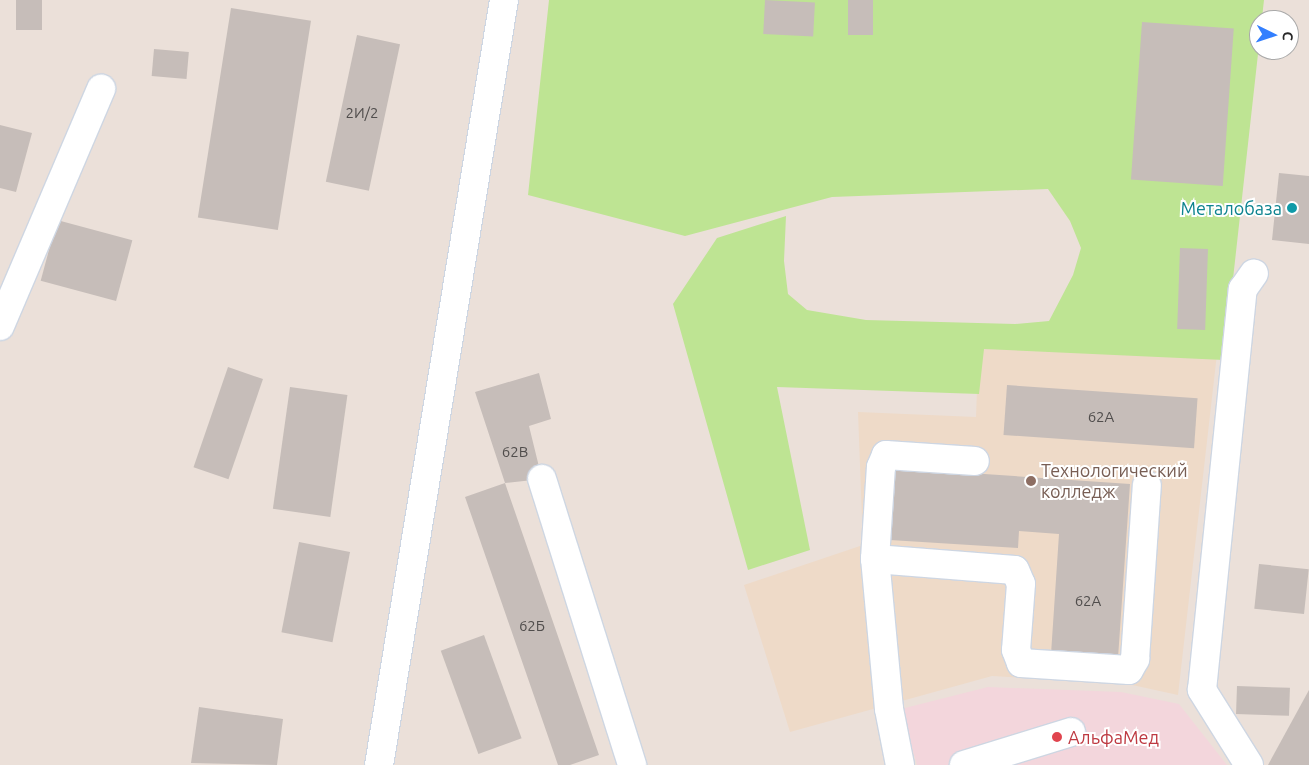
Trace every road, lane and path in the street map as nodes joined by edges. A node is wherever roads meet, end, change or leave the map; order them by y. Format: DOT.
graph roads {
  1 [pos="504,0"];
  2 [pos="101,89"];
  3 [pos="1254,273"];
  4 [pos="0,326"];
  5 [pos="975,461"];
  6 [pos="542,479"];
  7 [pos="1147,485"];
  8 [pos="875,559"];
  9 [pos="1071,732"];
  10 [pos="380,765"];
  11 [pos="632,765"];
  12 [pos="900,765"];
  13 [pos="964,765"];
  14 [pos="1249,765"];
  1 -- 10 [label="street"];
  2 -- 4 [label="street"];
  3 -- 14 [label="street"];
  5 -- 8 [label="street"];
  6 -- 11 [label="street"];
  7 -- 8 [label="street"];
  8 -- 12 [label="street"];
  9 -- 13 [label="street"];
}
